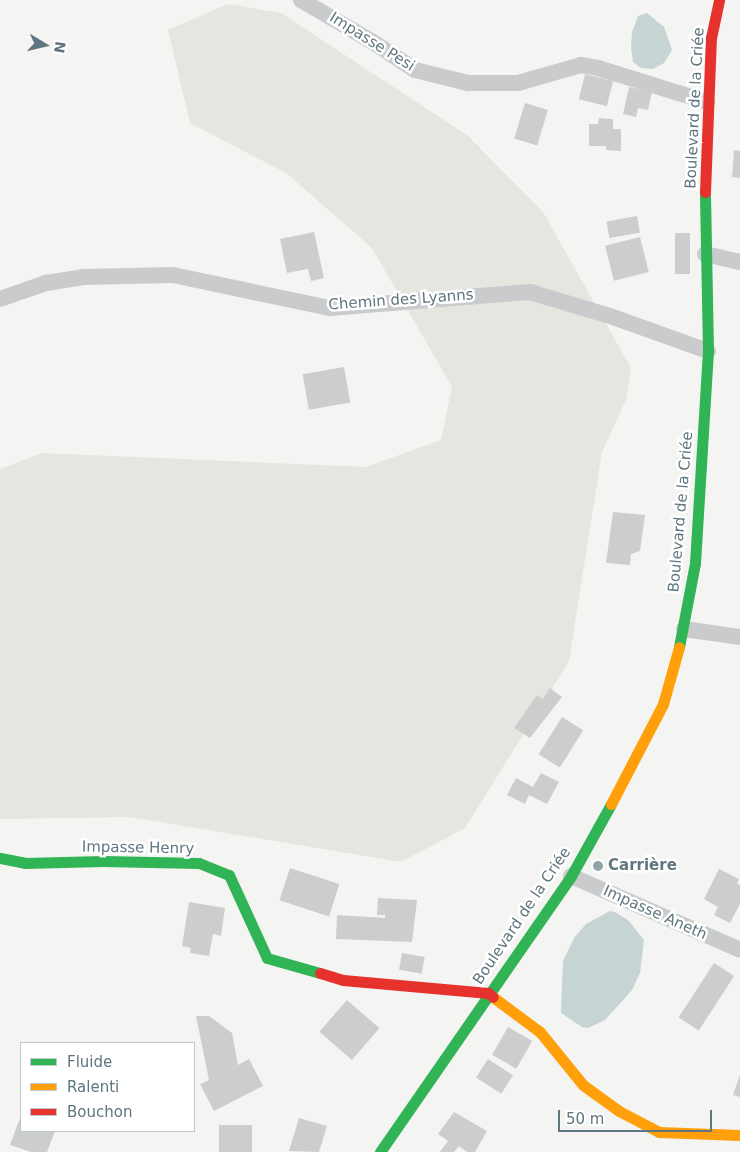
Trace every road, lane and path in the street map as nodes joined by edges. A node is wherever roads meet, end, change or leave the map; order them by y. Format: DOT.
graph roads {
  1 [pos="301,0"];
  2 [pos="719,0"];
  3 [pos="707,102"];
  4 [pos="705,254"];
  5 [pos="740,262"];
  6 [pos="0,299"];
  7 [pos="708,350"];
  8 [pos="684,628"];
  9 [pos="740,637"];
  10 [pos="0,858"];
  11 [pos="570,876"];
  12 [pos="740,950"];
  13 [pos="488,992"];
  14 [pos="740,1135"];
  15 [pos="380,1152"];
  1 -- 3 [label="street, Impasse Pesi"];
  2 -- 3 [label="main road, Boulevard de la Criée"];
  3 -- 4 [label="main road, Boulevard de la Criée"];
  4 -- 5 [label="street"];
  4 -- 7 [label="main road, Boulevard de la Criée"];
  6 -- 7 [label="street, Chemin des Lyanns"];
  7 -- 8 [label="main road, Boulevard de la Criée"];
  8 -- 9 [label="street"];
  8 -- 11 [label="main road, Boulevard de la Criée"];
  10 -- 13 [label="main road, Impasse Henry"];
  11 -- 12 [label="street, Impasse Aneth"];
  11 -- 13 [label="main road, Boulevard de la Criée"];
  13 -- 14 [label="main road"];
  13 -- 15 [label="main road, Boulevard de la Criée"];
}
